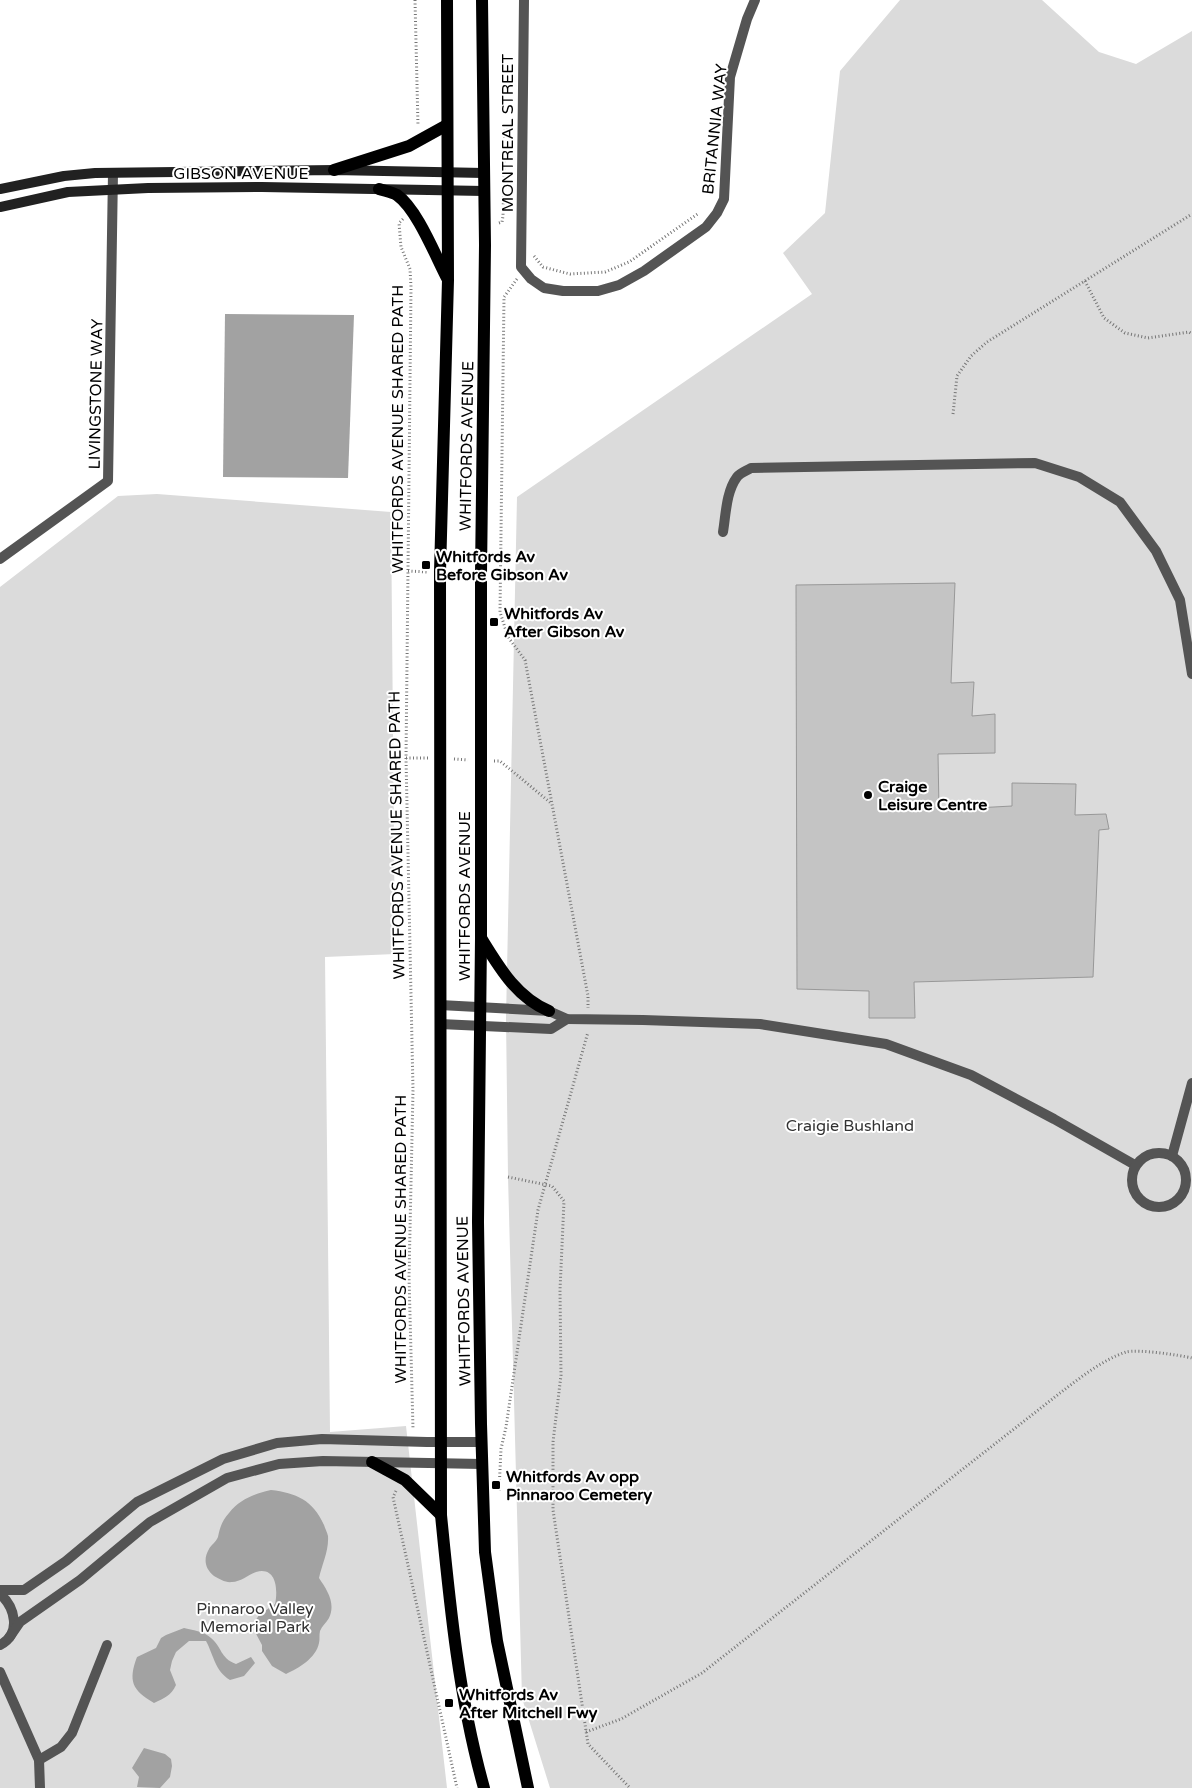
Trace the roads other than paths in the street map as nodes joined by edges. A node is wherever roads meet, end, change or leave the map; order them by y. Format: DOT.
graph roads {
  1 [pos="446,0"];
  2 [pos="482,0"];
  3 [pos="524,0"];
  4 [pos="755,0"];
  5 [pos="447,125"];
  6 [pos="334,170"];
  7 [pos="113,173"];
  8 [pos="448,173"];
  9 [pos="484,173"];
  10 [pos="0,189"];
  11 [pos="379,189"];
  12 [pos="448,190"];
  13 [pos="114,191"];
  14 [pos="484,191"];
  15 [pos="0,207"];
  16 [pos="521,267"];
  17 [pos="448,280"];
  18 [pos="724,532"];
  19 [pos="0,559"];
  20 [pos="1192,674"];
  21 [pos="481,938"];
  22 [pos="440,1005"];
  23 [pos="479,1008"];
  24 [pos="549,1011"];
  25 [pos="568,1019"];
  26 [pos="440,1024"];
  27 [pos="479,1026"];
  28 [pos="1192,1083"];
  29 [pos="1172,1156"];
  30 [pos="1135,1165"];
  31 [pos="440,1442"];
  32 [pos="481,1442"];
  33 [pos="372,1462"];
  34 [pos="440,1463"];
  35 [pos="482,1464"];
  36 [pos="441,1515"];
  37 [pos="0,1590"];
  38 [pos="0,1594"];
  39 [pos="9,1638"];
  40 [pos="0,1645"];
  41 [pos="107,1645"];
  42 [pos="0,1672"];
  43 [pos="39,1760"];
  44 [pos="40,1788"];
  45 [pos="484,1788"];
  46 [pos="528,1788"];
  1 -- 5 [label="main road, WHITFORDS AVENUE"];
  2 -- 9 [label="main road, WHITFORDS AVENUE"];
  3 -- 16 [label="street, MONTREAL STREET"];
  4 -- 16 [label="street, BRITANNIA WAY"];
  5 -- 6 [label="main road"];
  5 -- 8 [label="main road, WHITFORDS AVENUE"];
  6 -- 7 [label="main road, GIBSON AVENUE"];
  6 -- 8 [label="main road, GIBSON AVENUE"];
  7 -- 10 [label="main road, GIBSON AVENUE"];
  7 -- 13 [label="street, LIVINGSTONE WAY"];
  8 -- 9 [label="main road, GIBSON AVENUE"];
  8 -- 12 [label="main road, WHITFORDS AVENUE"];
  9 -- 14 [label="main road, WHITFORDS AVENUE"];
  11 -- 12 [label="main road, GIBSON AVENUE"];
  11 -- 13 [label="main road, GIBSON AVENUE"];
  11 -- 17 [label="main road"];
  12 -- 14 [label="main road, GIBSON AVENUE"];
  12 -- 17 [label="main road, WHITFORDS AVENUE"];
  13 -- 15 [label="main road, GIBSON AVENUE"];
  13 -- 19 [label="street, LIVINGSTONE WAY"];
  14 -- 21 [label="main road, WHITFORDS AVENUE"];
  17 -- 22 [label="main road, WHITFORDS AVENUE"];
  18 -- 20 [label="street"];
  21 -- 23 [label="main road, WHITFORDS AVENUE"];
  21 -- 24 [label="main road"];
  22 -- 23 [label="street"];
  22 -- 26 [label="main road, WHITFORDS AVENUE"];
  23 -- 24 [label="street"];
  23 -- 27 [label="main road, WHITFORDS AVENUE"];
  24 -- 25 [label="street"];
  25 -- 27 [label="street"];
  25 -- 30 [label="street"];
  26 -- 27 [label="street"];
  26 -- 31 [label="main road, WHITFORDS AVENUE"];
  27 -- 32 [label="main road, WHITFORDS AVENUE"];
  28 -- 29 [label="street"];
  29 -- 30 [label="street"];
  29 -- 30 [label="street"];
  31 -- 32 [label="street"];
  31 -- 34 [label="main road, WHITFORDS AVENUE"];
  31 -- 37 [label="street"];
  32 -- 35 [label="main road, WHITFORDS AVENUE"];
  33 -- 34 [label="street"];
  33 -- 36 [label="main road"];
  33 -- 39 [label="street"];
  34 -- 35 [label="street"];
  34 -- 36 [label="main road, WHITFORDS AVENUE"];
  35 -- 46 [label="main road, WHITFORDS AVENUE"];
  36 -- 45 [label="main road, WHITFORDS AVENUE"];
  38 -- 39 [label="street"];
  39 -- 40 [label="street"];
  41 -- 43 [label="street"];
  42 -- 43 [label="street"];
  43 -- 44 [label="street"];
}
